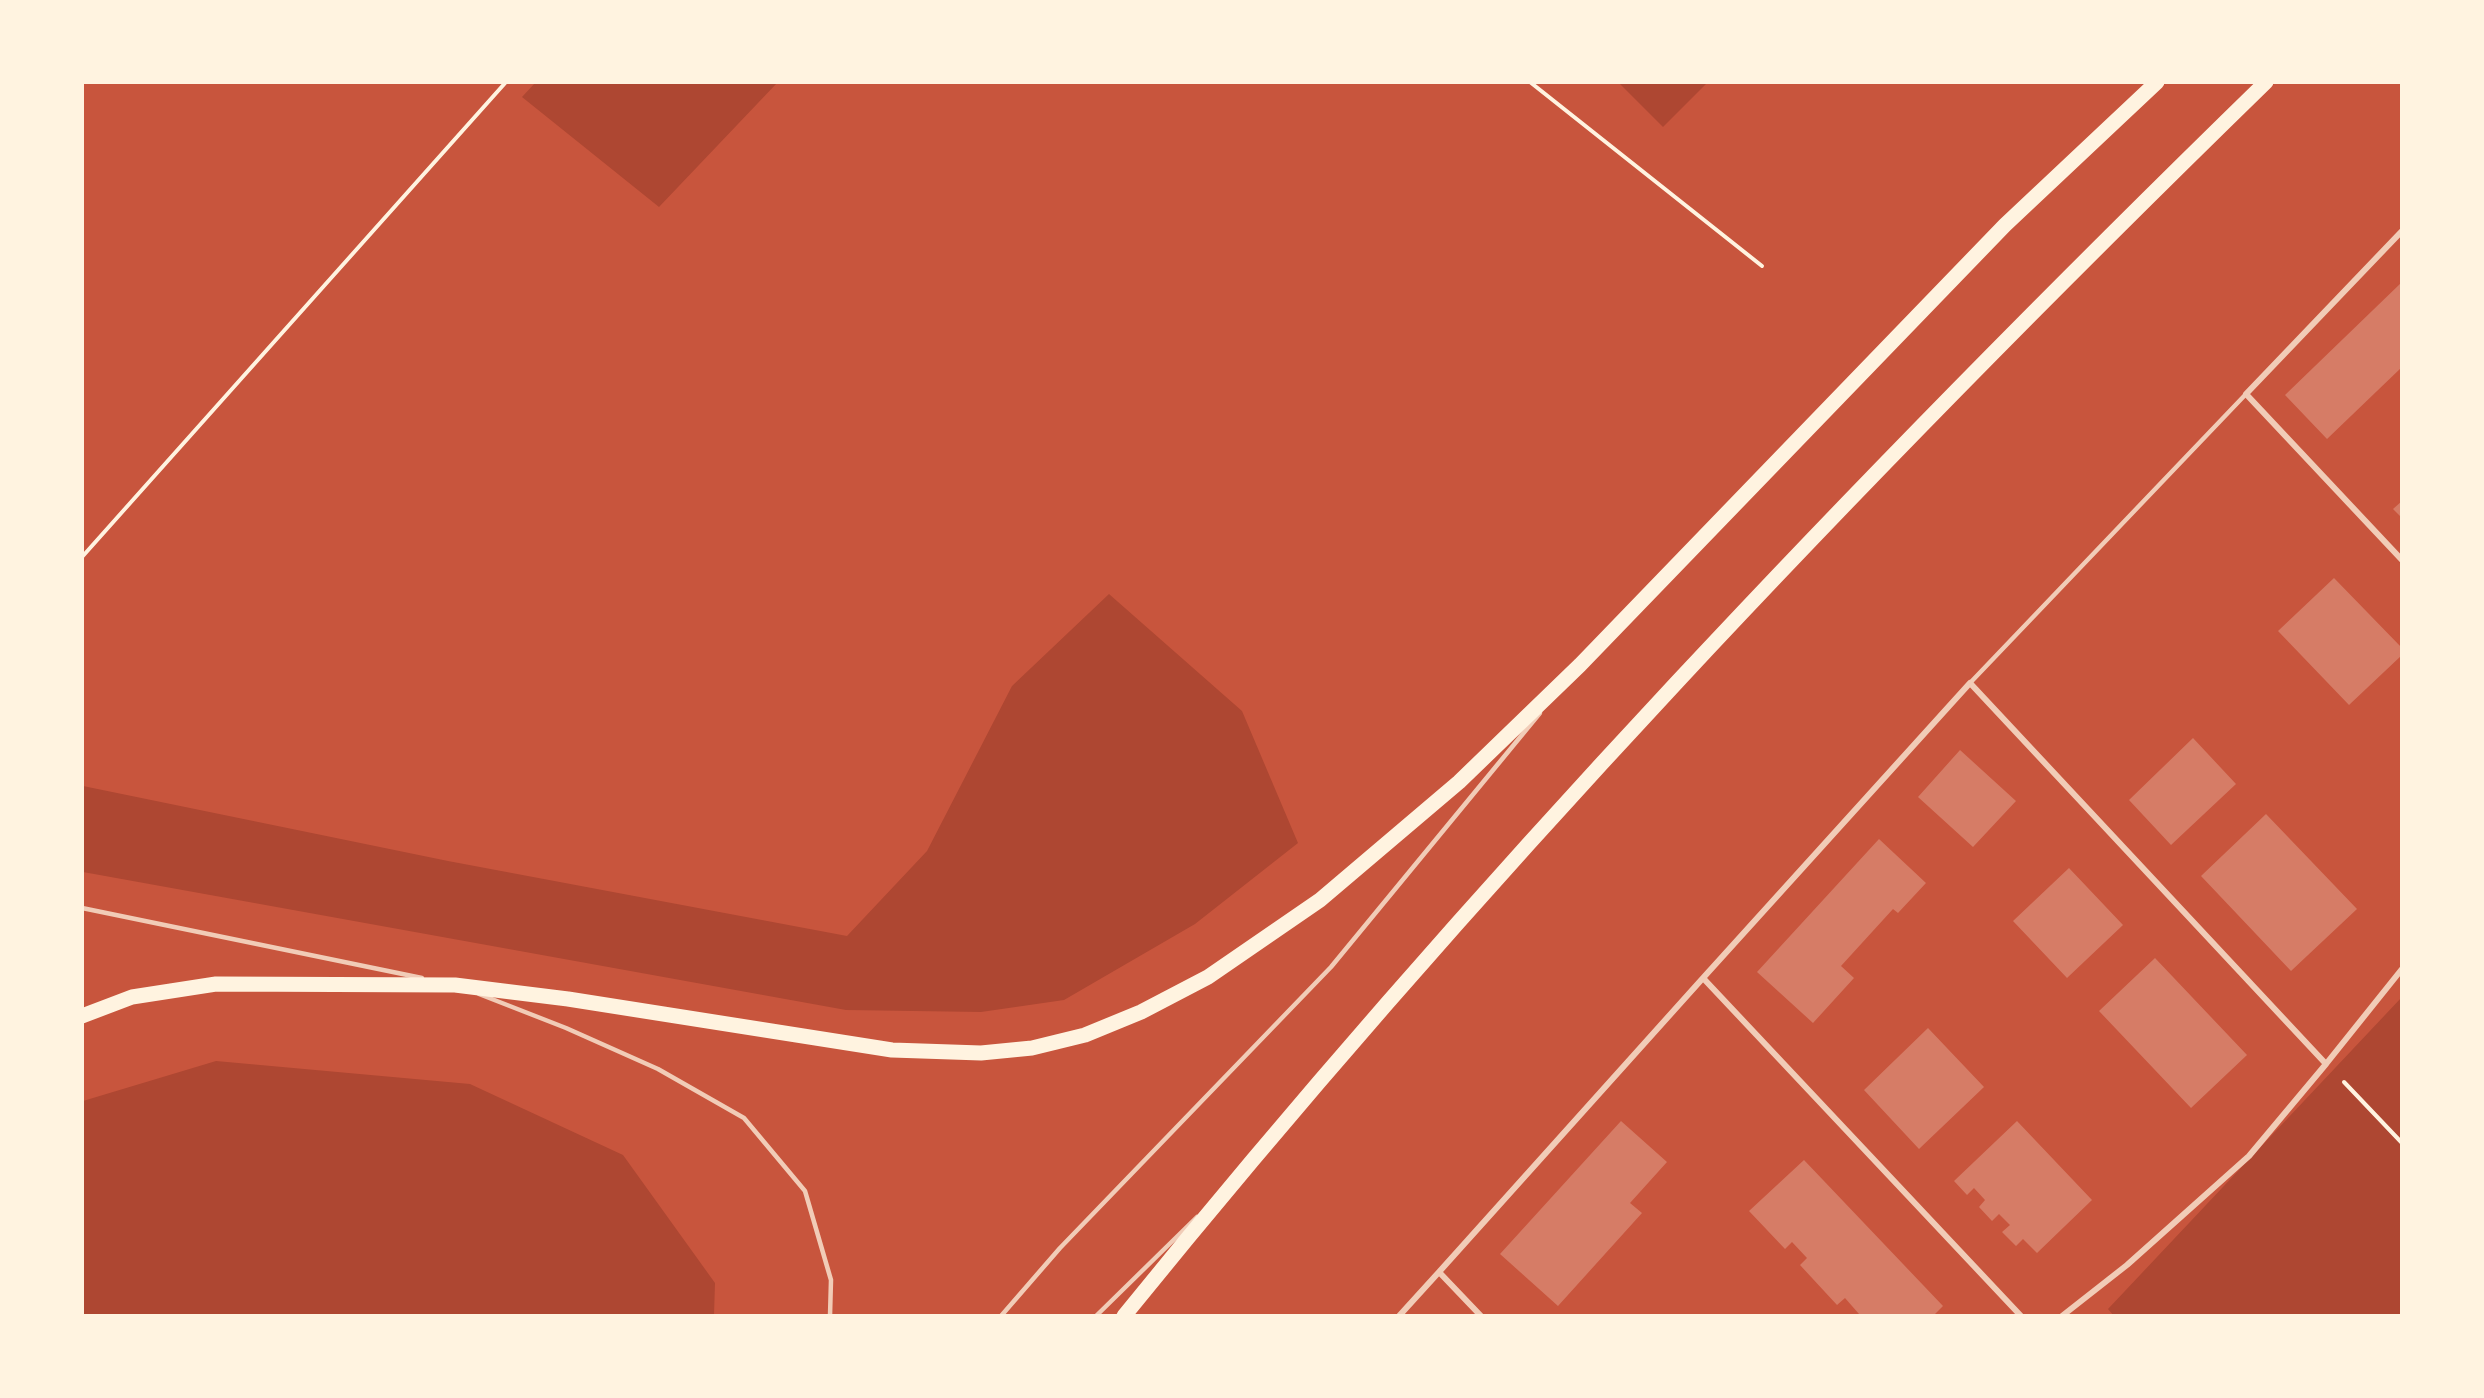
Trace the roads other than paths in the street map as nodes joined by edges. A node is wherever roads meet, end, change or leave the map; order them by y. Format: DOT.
graph roads {
  1 [pos="2157,82"];
  2 [pos="2266,82"];
  3 [pos="2402,231"];
  4 [pos="2246,394"];
  5 [pos="2402,560"];
  6 [pos="1580,665"];
  7 [pos="1970,683"];
  8 [pos="82,908"];
  9 [pos="2402,969"];
  10 [pos="1703,978"];
  11 [pos="455,985"];
  12 [pos="82,1016"];
  13 [pos="2326,1064"];
  14 [pos="1234,1180"];
  15 [pos="1439,1272"];
  16 [pos="830,1316"];
  17 [pos="1001,1316"];
  18 [pos="1096,1316"];
  19 [pos="1125,1316"];
  20 [pos="1399,1316"];
  21 [pos="1481,1316"];
  22 [pos="2021,1316"];
  23 [pos="2062,1316"];
  1 -- 6 [label="main road"];
  2 -- 14 [label="main road"];
  3 -- 4 [label="street"];
  4 -- 5 [label="street"];
  4 -- 7 [label="lane"];
  6 -- 11 [label="main road"];
  6 -- 17 [label="lane"];
  7 -- 10 [label="street"];
  7 -- 13 [label="street"];
  8 -- 11 [label="lane"];
  9 -- 13 [label="street"];
  10 -- 15 [label="street"];
  10 -- 22 [label="street"];
  11 -- 12 [label="main road"];
  11 -- 16 [label="lane"];
  13 -- 23 [label="street"];
  14 -- 18 [label="lane"];
  14 -- 19 [label="main road"];
  15 -- 20 [label="street"];
  15 -- 21 [label="street"];
}
